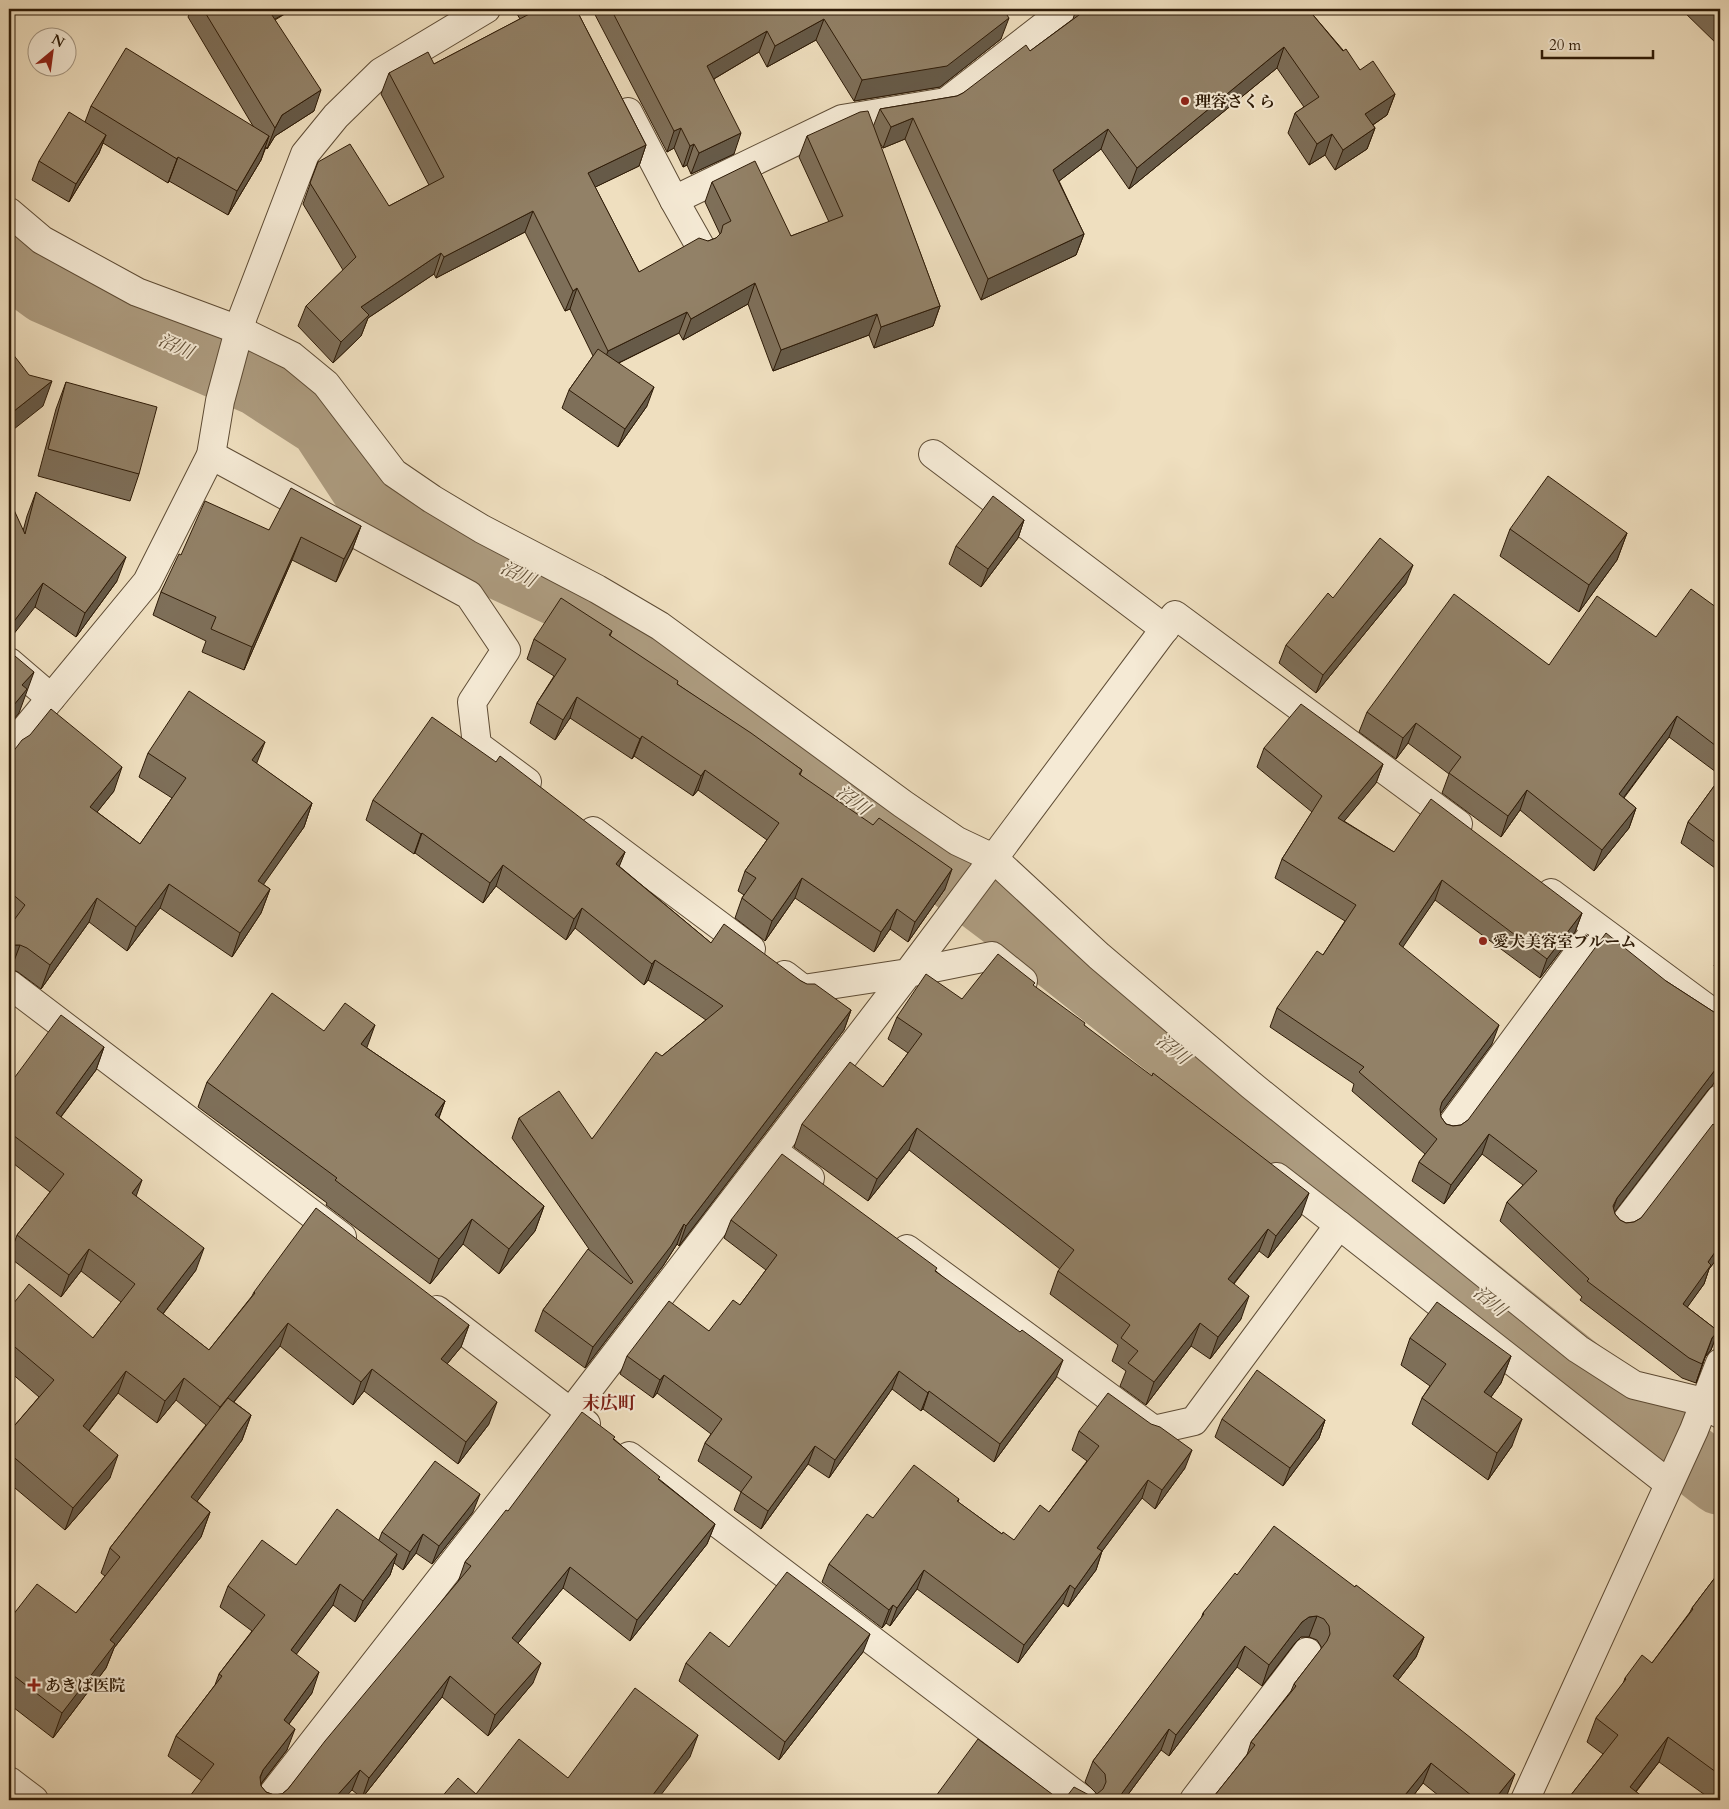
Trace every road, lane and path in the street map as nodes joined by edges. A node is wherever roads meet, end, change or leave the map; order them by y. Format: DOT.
graph roads {
  1 [pos="486,9"];
  2 [pos="1066,9"];
  3 [pos="615,87"];
  4 [pos="674,200"];
  5 [pos="9,212"];
  6 [pos="700,246"];
  7 [pos="241,323"];
  8 [pos="933,454"];
  9 [pos="211,455"];
  10 [pos="1165,629"];
  11 [pos="9,662"];
  12 [pos="51,698"];
  13 [pos="9,749"];
  14 [pos="548,798"];
  15 [pos="572,816"];
  16 [pos="1478,839"];
  17 [pos="994,858"];
  18 [pos="1534,880"];
  19 [pos="1597,928"];
  20 [pos="908,974"];
  21 [pos="9,984"];
  22 [pos="1039,993"];
  23 [pos="1720,1018"];
  24 [pos="1720,1099"];
  25 [pos="1448,1130"];
  26 [pos="773,1151"];
  27 [pos="1260,1164"];
  28 [pos="828,1192"];
  29 [pos="1339,1225"];
  30 [pos="1622,1227"];
  31 [pos="884,1233"];
  32 [pos="357,1249"];
  33 [pos="421,1298"];
  34 [pos="1720,1363"];
  35 [pos="1712,1408"];
  36 [pos="571,1412"];
  37 [pos="1672,1477"];
  38 [pos="1307,1652"];
  39 [pos="9,1781"];
  40 [pos="34,1800"];
  41 [pos="268,1800"];
  42 [pos="1083,1800"];
  43 [pos="1194,1800"];
  44 [pos="1525,1800"];
  1 -- 7 [label="street"];
  2 -- 4 [label="street"];
  3 -- 4 [label="street"];
  4 -- 6 [label="street"];
  5 -- 7 [label="street"];
  7 -- 9 [label="street"];
  7 -- 17 [label="street"];
  8 -- 10 [label="street"];
  9 -- 12 [label="street"];
  9 -- 14 [label="street"];
  10 -- 16 [label="street"];
  10 -- 17 [label="street"];
  11 -- 12 [label="street"];
  12 -- 13 [label="street"];
  15 -- 20 [label="street"];
  17 -- 20 [label="street"];
  17 -- 35 [label="street"];
  18 -- 19 [label="street"];
  19 -- 23 [label="street"];
  19 -- 25 [label="street"];
  20 -- 22 [label="street"];
  20 -- 26 [label="street"];
  21 -- 32 [label="street"];
  24 -- 30 [label="street"];
  26 -- 28 [label="street"];
  26 -- 36 [label="street"];
  27 -- 29 [label="street"];
  29 -- 31 [label="street"];
  29 -- 37 [label="street"];
  33 -- 36 [label="street"];
  34 -- 35 [label="street"];
  35 -- 37 [label="street"];
  36 -- 41 [label="street"];
  36 -- 42 [label="street"];
  37 -- 44 [label="street"];
  38 -- 43 [label="street"];
  39 -- 40 [label="street"];
}
